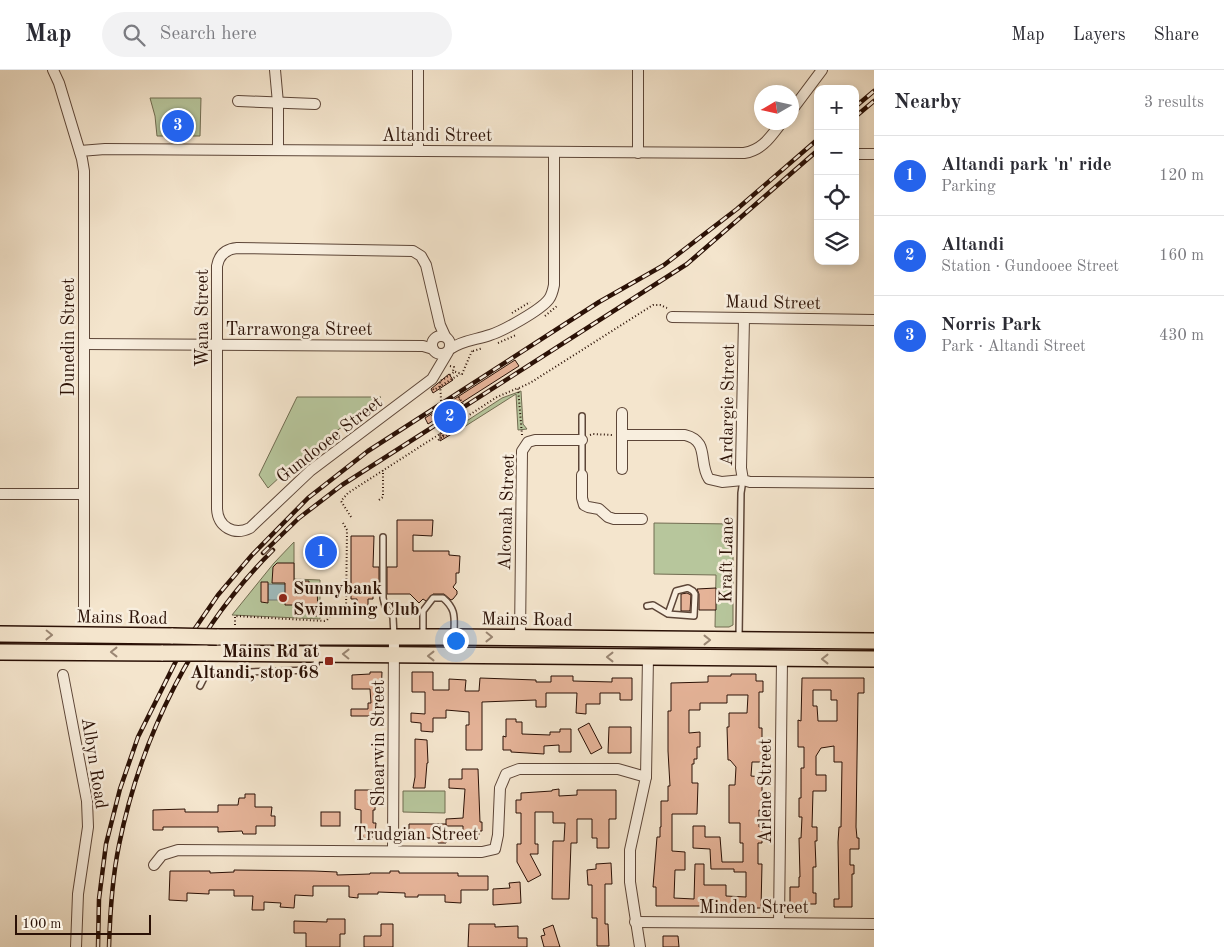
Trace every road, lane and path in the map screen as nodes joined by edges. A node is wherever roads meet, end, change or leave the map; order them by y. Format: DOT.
graph roads {
  1 [pos="52,70"];
  2 [pos="276,70"];
  3 [pos="418,70"];
  4 [pos="638,70"];
  5 [pos="822,70"];
  6 [pos="238,101"];
  7 [pos="799,101"];
  8 [pos="278,102"];
  9 [pos="315,104"];
  10 [pos="775,130"];
  11 [pos="278,150"];
  12 [pos="80,151"];
  13 [pos="418,151"];
  14 [pos="554,152"];
  15 [pos="638,153"];
  16 [pos="859,154"];
  17 [pos="874,154"];
  18 [pos="531,301"];
  19 [pos="509,315"];
  20 [pos="672,317"];
  21 [pos="744,318"];
  22 [pos="874,320"];
  23 [pos="84,344"];
  24 [pos="218,345"];
  25 [pos="440,346"];
  26 [pos="472,351"];
  27 [pos="455,372"];
  28 [pos="460,374"];
  29 [pos="518,388"];
  30 [pos="434,390"];
  31 [pos="457,394"];
  32 [pos="460,399"];
  33 [pos="463,404"];
  34 [pos="442,411"];
  35 [pos="430,412"];
  36 [pos="622,413"];
  37 [pos="433,416"];
  38 [pos="582,416"];
  39 [pos="436,421"];
  40 [pos="446,430"];
  41 [pos="622,435"];
  42 [pos="443,437"];
  43 [pos="438,440"];
  44 [pos="582,440"];
  45 [pos="525,445"];
  46 [pos="622,469"];
  47 [pos="383,470"];
  48 [pos="582,474"];
  49 [pos="743,480"];
  50 [pos="874,484"];
  51 [pos="0,494"];
  52 [pos="84,494"];
  53 [pos="379,500"];
  54 [pos="352,517"];
  55 [pos="642,519"];
  56 [pos="343,523"];
  57 [pos="231,530"];
  58 [pos="383,537"];
  59 [pos="647,606"];
  60 [pos="84,609"];
  61 [pos="334,611"];
  62 [pos="346,611"];
  63 [pos="668,614"];
  64 [pos="78,619"];
  65 [pos="234,627"];
  66 [pos="0,634"];
  67 [pos="394,637"];
  68 [pos="423,637"];
  69 [pos="454,637"];
  70 [pos="520,638"];
  71 [pos="739,640"];
  72 [pos="874,641"];
  73 [pos="0,652"];
  74 [pos="317,654"];
  75 [pos="394,655"];
  76 [pos="648,657"];
  77 [pos="782,659"];
  78 [pos="874,659"];
  79 [pos="63,675"];
  80 [pos="200,686"];
  81 [pos="646,776"];
  82 [pos="393,850"];
  83 [pos="154,865"];
  84 [pos="635,922"];
  85 [pos="779,923"];
  86 [pos="874,924"];
  87 [pos="76,947"];
  88 [pos="640,947"];
  1 -- 12 [label="street, Dunedin Street"];
  2 -- 8 [label="street"];
  3 -- 13 [label="street"];
  4 -- 15 [label="street"];
  5 -- 7 [label="street"];
  6 -- 8 [label="street"];
  8 -- 9 [label="street"];
  8 -- 11 [label="street"];
  10 -- 15 [label="street, Altandi Street"];
  11 -- 12 [label="street, Altandi Street"];
  11 -- 13 [label="street, Altandi Street"];
  12 -- 23 [label="street, Dunedin Street"];
  13 -- 14 [label="street, Altandi Street"];
  14 -- 15 [label="street, Altandi Street"];
  14 -- 25 [label="street"];
  16 -- 17 [label="street"];
  18 -- 19 [label="path"];
  20 -- 21 [label="street, Maud Street"];
  20 -- 29 [label="path"];
  21 -- 22 [label="street, Maud Street"];
  21 -- 49 [label="street, Ardargie Street"];
  23 -- 24 [label="street, Tarrawonga Street"];
  23 -- 52 [label="street, Dunedin Street"];
  24 -- 25 [label="street, Tarrawonga Street"];
  24 -- 25 [label="street, Wana Street"];
  24 -- 57 [label="street, Wana Street"];
  25 -- 27 [label="path"];
  25 -- 57 [label="street, Gundooee Street"];
  26 -- 28 [label="path"];
  27 -- 28 [label="path"];
  27 -- 34 [label="path, bridge"];
  28 -- 30 [label="path"];
  29 -- 40 [label="path"];
  29 -- 45 [label="path"];
  31 -- 32 [label="path"];
  32 -- 33 [label="path"];
  32 -- 34 [label="path"];
  34 -- 37 [label="path, bridge"];
  34 -- 42 [label="path, bridge"];
  35 -- 37 [label="path"];
  36 -- 41 [label="street"];
  37 -- 39 [label="path"];
  38 -- 44 [label="lane"];
  40 -- 42 [label="path"];
  40 -- 47 [label="path"];
  41 -- 44 [label="path"];
  41 -- 46 [label="street"];
  41 -- 49 [label="street"];
  42 -- 43 [label="path, bridge"];
  44 -- 45 [label="street, Alconah Street"];
  44 -- 48 [label="lane"];
  45 -- 70 [label="street, Alconah Street"];
  47 -- 53 [label="path"];
  47 -- 54 [label="path"];
  48 -- 55 [label="street"];
  49 -- 50 [label="street, Ardargie Street"];
  49 -- 71 [label="lane, Kraft Lane"];
  51 -- 52 [label="street"];
  52 -- 60 [label="street, Dunedin Street"];
  56 -- 62 [label="path"];
  58 -- 67 [label="lane"];
  59 -- 63 [label="lane"];
  60 -- 64 [label="path"];
  61 -- 65 [label="path"];
  63 -- 63 [label="lane"];
  66 -- 67 [label="main road, Mains Road, one-way, bridge"];
  67 -- 68 [label="main road, Mains Road"];
  67 -- 75 [label="street, Shearwin Street"];
  68 -- 69 [label="main road, Mains Road"];
  68 -- 69 [label="lane"];
  69 -- 70 [label="main road, Mains Road, one-way"];
  70 -- 71 [label="main road, Mains Road, one-way"];
  71 -- 72 [label="main road, Mains Road"];
  74 -- 73 [label="main road, Mains Road, one-way, bridge"];
  75 -- 74 [label="main road, Mains Road, one-way"];
  74 -- 80 [label="lane"];
  76 -- 75 [label="main road, Mains Road, one-way"];
  75 -- 82 [label="street, Shearwin Street"];
  76 -- 77 [label="main road, Mains Road"];
  76 -- 81 [label="street"];
  78 -- 77 [label="main road, Mains Road, one-way"];
  77 -- 85 [label="street, Arlene Street"];
  79 -- 87 [label="street, Albyn Road"];
  81 -- 82 [label="street, Trudgian Street"];
  81 -- 84 [label="street"];
  82 -- 83 [label="street, Trudgian Street"];
  84 -- 85 [label="street, Minden Street"];
  84 -- 88 [label="street"];
  85 -- 86 [label="street, Minden Street"];
}
